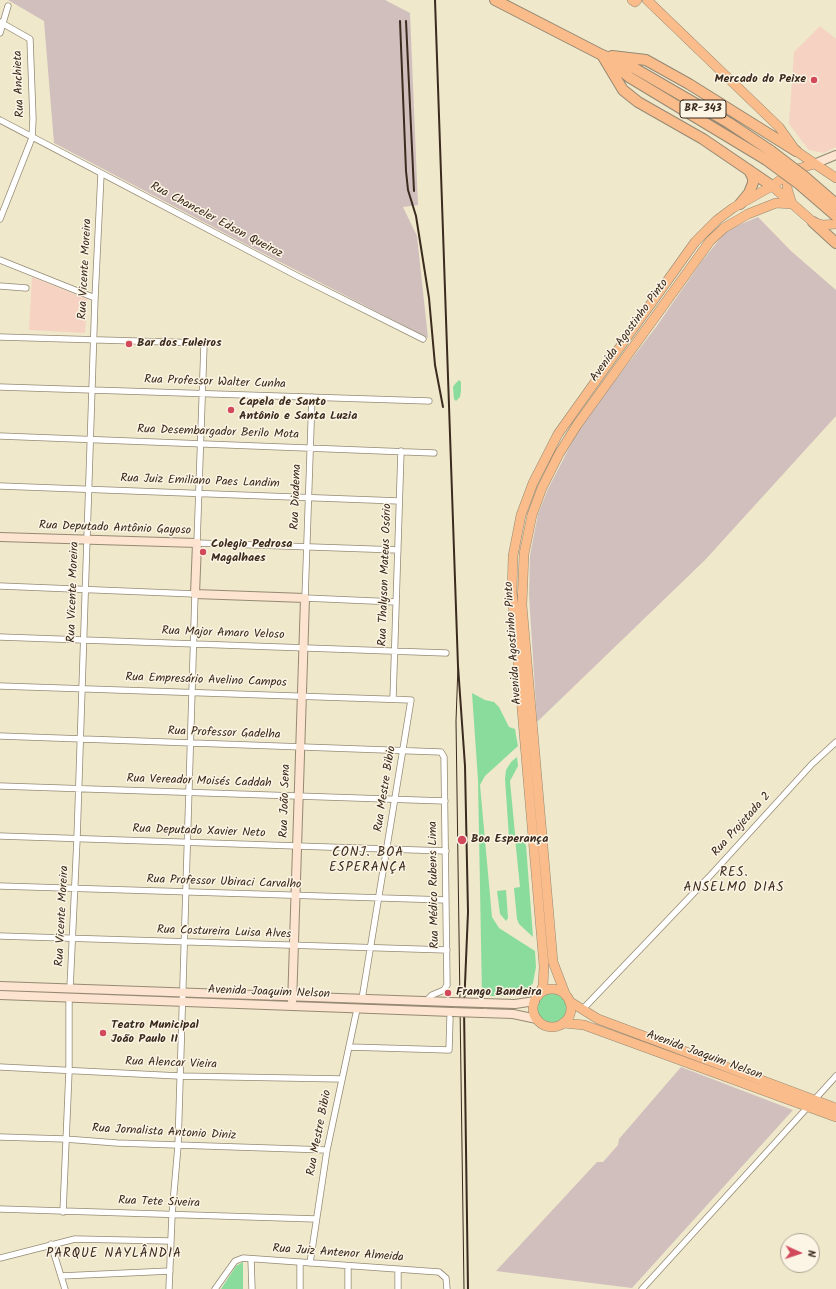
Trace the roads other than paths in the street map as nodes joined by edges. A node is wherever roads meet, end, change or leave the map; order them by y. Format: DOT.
graph roads {
  1 [pos="495,0"];
  2 [pos="632,0"];
  3 [pos="637,0"];
  4 [pos="647,0"];
  5 [pos="8,6"];
  6 [pos="1,23"];
  7 [pos="0,34"];
  8 [pos="602,55"];
  9 [pos="0,120"];
  10 [pos="32,138"];
  11 [pos="796,151"];
  12 [pos="768,155"];
  13 [pos="836,155"];
  14 [pos="814,164"];
  15 [pos="748,168"];
  16 [pos="101,174"];
  17 [pos="789,174"];
  18 [pos="836,178"];
  19 [pos="772,186"];
  20 [pos="740,204"];
  21 [pos="792,204"];
  22 [pos="836,204"];
  23 [pos="836,216"];
  24 [pos="0,219"];
  25 [pos="813,222"];
  26 [pos="836,224"];
  27 [pos="836,243"];
  28 [pos="0,260"];
  29 [pos="0,286"];
  30 [pos="26,288"];
  31 [pos="95,298"];
  32 [pos="0,337"];
  33 [pos="423,339"];
  34 [pos="94,340"];
  35 [pos="0,387"];
  36 [pos="92,390"];
  37 [pos="201,394"];
  38 [pos="312,397"];
  39 [pos="429,401"];
  40 [pos="0,436"];
  41 [pos="90,440"];
  42 [pos="200,444"];
  43 [pos="310,448"];
  44 [pos="401,451"];
  45 [pos="434,452"];
  46 [pos="0,486"];
  47 [pos="89,489"];
  48 [pos="199,494"];
  49 [pos="308,498"];
  50 [pos="399,501"];
  51 [pos="0,537"];
  52 [pos="87,540"];
  53 [pos="197,543"];
  54 [pos="306,548"];
  55 [pos="398,550"];
  56 [pos="0,586"];
  57 [pos="86,590"];
  58 [pos="195,594"];
  59 [pos="306,598"];
  60 [pos="396,602"];
  61 [pos="0,637"];
  62 [pos="83,640"];
  63 [pos="193,644"];
  64 [pos="304,648"];
  65 [pos="394,652"];
  66 [pos="446,653"];
  67 [pos="0,686"];
  68 [pos="81,688"];
  69 [pos="192,692"];
  70 [pos="302,696"];
  71 [pos="393,699"];
  72 [pos="411,700"];
  73 [pos="0,736"];
  74 [pos="80,740"];
  75 [pos="836,742"];
  76 [pos="190,743"];
  77 [pos="300,748"];
  78 [pos="403,750"];
  79 [pos="444,757"];
  80 [pos="0,786"];
  81 [pos="79,789"];
  82 [pos="188,792"];
  83 [pos="299,796"];
  84 [pos="395,799"];
  85 [pos="445,801"];
  86 [pos="0,836"];
  87 [pos="77,839"];
  88 [pos="187,842"];
  89 [pos="297,846"];
  90 [pos="387,849"];
  91 [pos="446,850"];
  92 [pos="0,886"];
  93 [pos="75,889"];
  94 [pos="184,892"];
  95 [pos="295,896"];
  96 [pos="380,899"];
  97 [pos="446,900"];
  98 [pos="0,936"];
  99 [pos="72,939"];
  100 [pos="183,942"];
  101 [pos="294,946"];
  102 [pos="370,948"];
  103 [pos="447,950"];
  104 [pos="0,986"];
  105 [pos="70,988"];
  106 [pos="182,993"];
  107 [pos="0,995"];
  108 [pos="293,996"];
  109 [pos="69,997"];
  110 [pos="536,998"];
  111 [pos="568,998"];
  112 [pos="362,999"];
  113 [pos="426,1001"];
  114 [pos="182,1002"];
  115 [pos="292,1005"];
  116 [pos="357,1008"];
  117 [pos="582,1010"];
  118 [pos="451,1014"];
  119 [pos="537,1019"];
  120 [pos="563,1023"];
  121 [pos="350,1047"];
  122 [pos="0,1067"];
  123 [pos="69,1071"];
  124 [pos="179,1076"];
  125 [pos="836,1076"];
  126 [pos="342,1079"];
  127 [pos="815,1100"];
  128 [pos="808,1107"];
  129 [pos="836,1108"];
  130 [pos="836,1117"];
  131 [pos="0,1137"];
  132 [pos="65,1139"];
  133 [pos="178,1146"];
  134 [pos="327,1150"];
  135 [pos="0,1209"];
  136 [pos="63,1212"];
  137 [pos="172,1214"];
  138 [pos="316,1219"];
  139 [pos="170,1241"];
  140 [pos="51,1244"];
  141 [pos="0,1258"];
  142 [pos="251,1259"];
  143 [pos="300,1262"];
  144 [pos="310,1263"];
  145 [pos="348,1267"];
  146 [pos="398,1270"];
  147 [pos="170,1271"];
  148 [pos="61,1276"];
  149 [pos="65,1289"];
  150 [pos="169,1289"];
  151 [pos="215,1289"];
  152 [pos="252,1289"];
  153 [pos="300,1289"];
  154 [pos="348,1289"];
  155 [pos="398,1289"];
  156 [pos="448,1289"];
  157 [pos="642,1289"];
  1 -- 8 [label="highway, BR-343"];
  2 -- 3 [label="main road"];
  4 -- 11 [label="main road"];
  5 -- 6 [label="street"];
  6 -- 7 [label="street"];
  6 -- 10 [label="street, Rua Anchieta"];
  8 -- 11 [label="highway"];
  8 -- 12 [label="highway, BR-343"];
  8 -- 15 [label="highway"];
  9 -- 10 [label="street, Rua Chanceler Edson Queiroz"];
  10 -- 16 [label="street, Rua Chanceler Edson Queiroz"];
  10 -- 24 [label="street"];
  11 -- 14 [label="main road"];
  12 -- 22 [label="highway, BR-343, bridge"];
  12 -- 23 [label="highway, BR-343, bridge"];
  13 -- 14 [label="main road"];
  14 -- 17 [label="main road, Avenida Agostinho Pinto"];
  14 -- 18 [label="main road"];
  15 -- 19 [label="highway"];
  15 -- 20 [label="highway"];
  16 -- 31 [label="street, Rua Vicente Moreira"];
  16 -- 33 [label="street, Rua Chanceler Edson Queiroz"];
  17 -- 19 [label="main road, Avenida Agostinho Pinto"];
  17 -- 21 [label="main road"];
  19 -- 20 [label="main road, Avenida Agostinho Pinto"];
  19 -- 21 [label="main road"];
  20 -- 110 [label="main road, Avenida Agostinho Pinto"];
  21 -- 25 [label="main road"];
  21 -- 111 [label="main road, Avenida Agostinho Pinto"];
  25 -- 26 [label="main road"];
  25 -- 27 [label="highway"];
  28 -- 31 [label="street"];
  29 -- 30 [label="street"];
  31 -- 34 [label="street, Rua Vicente Moreira"];
  32 -- 34 [label="street"];
  34 -- 36 [label="street, Rua Vicente Moreira"];
  34 -- 37 [label="street"];
  35 -- 36 [label="street, Rua Professor Walter Cunha"];
  36 -- 37 [label="street, Rua Professor Walter Cunha"];
  36 -- 41 [label="street, Rua Vicente Moreira"];
  37 -- 38 [label="street, Rua Professor Walter Cunha"];
  37 -- 42 [label="street"];
  38 -- 39 [label="street, Rua Professor Walter Cunha"];
  38 -- 43 [label="street, Rua Diadema"];
  40 -- 41 [label="street, Rua Desembargador Berilo Mota"];
  41 -- 42 [label="street, Rua Desembargador Berilo Mota"];
  41 -- 47 [label="street, Rua Vicente Moreira"];
  42 -- 43 [label="street, Rua Desembargador Berilo Mota"];
  42 -- 48 [label="street"];
  43 -- 44 [label="street, Rua Desembargador Berilo Mota"];
  43 -- 49 [label="street, Rua Diadema"];
  44 -- 45 [label="street, Rua Desembargador Berilo Mota"];
  44 -- 50 [label="street, Rua Thalyson Mateus Osório"];
  46 -- 47 [label="street, Rua Juiz Emiliano Paes Landim"];
  47 -- 48 [label="street, Rua Juiz Emiliano Paes Landim"];
  47 -- 52 [label="street, Rua Vicente Moreira"];
  48 -- 49 [label="street, Rua Juiz Emiliano Paes Landim"];
  48 -- 53 [label="street"];
  49 -- 50 [label="street, Rua Juiz Emiliano Paes Landim"];
  49 -- 54 [label="street, Rua Diadema"];
  50 -- 55 [label="street, Rua Thalyson Mateus Osório"];
  51 -- 52 [label="main road, Rua Deputado Antônio Gayoso"];
  52 -- 53 [label="main road, Rua Deputado Antônio Gayoso"];
  52 -- 57 [label="street, Rua Vicente Moreira"];
  53 -- 54 [label="street, Rua Deputado Antônio Gayoso"];
  53 -- 58 [label="main road"];
  54 -- 55 [label="street, Rua Deputado Antônio Gayoso"];
  54 -- 59 [label="street, Rua Diadema"];
  55 -- 60 [label="street, Rua Thalyson Mateus Osório"];
  56 -- 57 [label="street"];
  57 -- 58 [label="street"];
  57 -- 62 [label="street, Rua Vicente Moreira"];
  58 -- 59 [label="main road"];
  58 -- 63 [label="street"];
  59 -- 60 [label="street"];
  59 -- 64 [label="main road, Rua João Sena"];
  60 -- 65 [label="street, Rua Thalyson Mateus Osório"];
  61 -- 62 [label="street, Rua Major Amaro Veloso"];
  62 -- 63 [label="street, Rua Major Amaro Veloso"];
  62 -- 68 [label="street, Rua Vicente Moreira"];
  63 -- 64 [label="street, Rua Major Amaro Veloso"];
  63 -- 69 [label="street"];
  64 -- 65 [label="street, Rua Major Amaro Veloso"];
  64 -- 70 [label="main road, Rua João Sena"];
  65 -- 66 [label="street, Rua Major Amaro Veloso"];
  65 -- 71 [label="street, Rua Thalyson Mateus Osório"];
  67 -- 68 [label="street, Rua Empresário Avelino Campos"];
  68 -- 69 [label="street, Rua Empresário Avelino Campos"];
  68 -- 74 [label="street, Rua Vicente Moreira"];
  69 -- 70 [label="street, Rua Empresário Avelino Campos"];
  69 -- 76 [label="street"];
  70 -- 71 [label="street, Rua Empresário Avelino Campos"];
  70 -- 77 [label="main road, Rua João Sena"];
  71 -- 72 [label="street, Rua Empresário Avelino Campos"];
  72 -- 78 [label="street, Rua Mestre Bibio"];
  73 -- 74 [label="street, Rua Professor Gadelha"];
  74 -- 76 [label="street, Rua Professor Gadelha"];
  74 -- 81 [label="street, Rua Vicente Moreira"];
  75 -- 117 [label="street, Rua Projetada 2"];
  76 -- 77 [label="street, Rua Professor Gadelha"];
  76 -- 82 [label="street"];
  77 -- 78 [label="street, Rua Professor Gadelha"];
  77 -- 83 [label="main road, Rua João Sena"];
  78 -- 79 [label="street, Rua Professor Gadelha"];
  78 -- 84 [label="street, Rua Mestre Bibio"];
  79 -- 85 [label="street, Rua Médico Rubens Lima"];
  80 -- 81 [label="street, Rua Vereador Moisés Caddah"];
  81 -- 82 [label="street, Rua Vereador Moisés Caddah"];
  81 -- 87 [label="street, Rua Vicente Moreira"];
  82 -- 83 [label="street, Rua Vereador Moisés Caddah"];
  82 -- 88 [label="street"];
  83 -- 84 [label="street, Rua Vereador Moisés Caddah"];
  83 -- 89 [label="main road, Rua João Sena"];
  84 -- 85 [label="street, Rua Vereador Moisés Caddah"];
  84 -- 90 [label="street, Rua Mestre Bibio"];
  85 -- 91 [label="street, Rua Médico Rubens Lima"];
  86 -- 87 [label="street, Rua Deputado Xavier Neto"];
  87 -- 88 [label="street, Rua Deputado Xavier Neto"];
  87 -- 93 [label="street, Rua Vicente Moreira"];
  88 -- 89 [label="street, Rua Deputado Xavier Neto"];
  88 -- 94 [label="street"];
  89 -- 90 [label="street, Rua Deputado Xavier Neto"];
  89 -- 95 [label="main road, Rua João Sena"];
  90 -- 91 [label="street, Rua Deputado Xavier Neto"];
  90 -- 96 [label="street, Rua Mestre Bibio"];
  91 -- 97 [label="street, Rua Médico Rubens Lima"];
  92 -- 93 [label="street, Rua Professor Ubiraci Carvalho"];
  93 -- 94 [label="street, Rua Professor Ubiraci Carvalho"];
  93 -- 99 [label="street, Rua Vicente Moreira"];
  94 -- 95 [label="street, Rua Professor Ubiraci Carvalho"];
  94 -- 100 [label="street"];
  95 -- 96 [label="street, Rua Professor Ubiraci Carvalho"];
  95 -- 101 [label="main road, Rua João Sena"];
  96 -- 97 [label="street, Rua Professor Ubiraci Carvalho"];
  96 -- 102 [label="street, Rua Mestre Bibio"];
  97 -- 103 [label="street, Rua Médico Rubens Lima"];
  98 -- 99 [label="street, Rua Costureira Luisa Alves"];
  99 -- 100 [label="street, Rua Costureira Luisa Alves"];
  99 -- 105 [label="street, Rua Vicente Moreira"];
  100 -- 101 [label="street, Rua Costureira Luisa Alves"];
  100 -- 106 [label="street"];
  101 -- 102 [label="street, Rua Costureira Luisa Alves"];
  101 -- 108 [label="main road, Rua João Sena"];
  102 -- 103 [label="street, Rua Costureira Luisa Alves"];
  102 -- 112 [label="street, Rua Mestre Bibio"];
  103 -- 113 [label="street, Rua Médico Rubens Lima"];
  104 -- 105 [label="main road, Avenida Joaquim Nelson"];
  105 -- 106 [label="main road, Avenida Joaquim Nelson"];
  106 -- 108 [label="main road, Avenida Joaquim Nelson"];
  106 -- 114 [label="street"];
  107 -- 109 [label="main road, Avenida Joaquim Nelson"];
  108 -- 112 [label="main road, Avenida Joaquim Nelson"];
  108 -- 115 [label="main road, Rua João Sena"];
  109 -- 114 [label="main road, Avenida Joaquim Nelson"];
  109 -- 123 [label="street"];
  110 -- 111 [label="main road"];
  110 -- 113 [label="main road, Avenida Joaquim Nelson, bridge"];
  110 -- 119 [label="main road"];
  111 -- 117 [label="main road, Avenida Joaquim Nelson"];
  111 -- 120 [label="main road"];
  112 -- 113 [label="main road, Avenida Joaquim Nelson"];
  114 -- 115 [label="main road, Avenida Joaquim Nelson"];
  114 -- 124 [label="street"];
  115 -- 116 [label="main road, Avenida Joaquim Nelson"];
  116 -- 118 [label="main road, Avenida Joaquim Nelson"];
  116 -- 121 [label="street, Rua Mestre Bibio"];
  117 -- 127 [label="main road, Avenida Joaquim Nelson"];
  118 -- 119 [label="main road, Avenida Joaquim Nelson, bridge"];
  118 -- 121 [label="street"];
  119 -- 120 [label="main road"];
  120 -- 128 [label="main road, Avenida Joaquim Nelson"];
  121 -- 126 [label="street, Rua Mestre Bibio"];
  122 -- 123 [label="street, Rua Alencar Vieira"];
  123 -- 124 [label="street, Rua Alencar Vieira"];
  123 -- 132 [label="street"];
  124 -- 126 [label="street, Rua Alencar Vieira"];
  124 -- 133 [label="street"];
  125 -- 127 [label="street"];
  126 -- 134 [label="street, Rua Mestre Bibio"];
  127 -- 128 [label="street"];
  127 -- 129 [label="main road, Avenida Joaquim Nelson"];
  128 -- 130 [label="main road, Avenida Joaquim Nelson"];
  128 -- 157 [label="street"];
  131 -- 132 [label="street, Rua Jornalista Antonio Diniz"];
  132 -- 133 [label="street, Rua Jornalista Antonio Diniz"];
  132 -- 136 [label="street"];
  133 -- 134 [label="street, Rua Jornalista Antonio Diniz"];
  133 -- 137 [label="street"];
  134 -- 138 [label="street, Rua Mestre Bibio"];
  135 -- 136 [label="street, Rua Tete Siveira"];
  136 -- 137 [label="street, Rua Tete Siveira"];
  137 -- 138 [label="street, Rua Tete Siveira"];
  137 -- 139 [label="street"];
  138 -- 144 [label="street, Rua Mestre Bibio"];
  139 -- 140 [label="street"];
  139 -- 147 [label="street"];
  140 -- 141 [label="street"];
  140 -- 148 [label="street"];
  142 -- 143 [label="street, Rua Juiz Antenor Almeida"];
  142 -- 151 [label="street, Rua Juiz Antenor Almeida"];
  142 -- 152 [label="street"];
  143 -- 144 [label="street, Rua Juiz Antenor Almeida"];
  143 -- 153 [label="street"];
  144 -- 145 [label="street, Rua Juiz Antenor Almeida"];
  145 -- 146 [label="street, Rua Juiz Antenor Almeida"];
  145 -- 154 [label="street"];
  146 -- 155 [label="street"];
  146 -- 156 [label="street, Rua Juiz Antenor Almeida"];
  147 -- 148 [label="street"];
  147 -- 150 [label="street"];
  148 -- 149 [label="street"];
}
